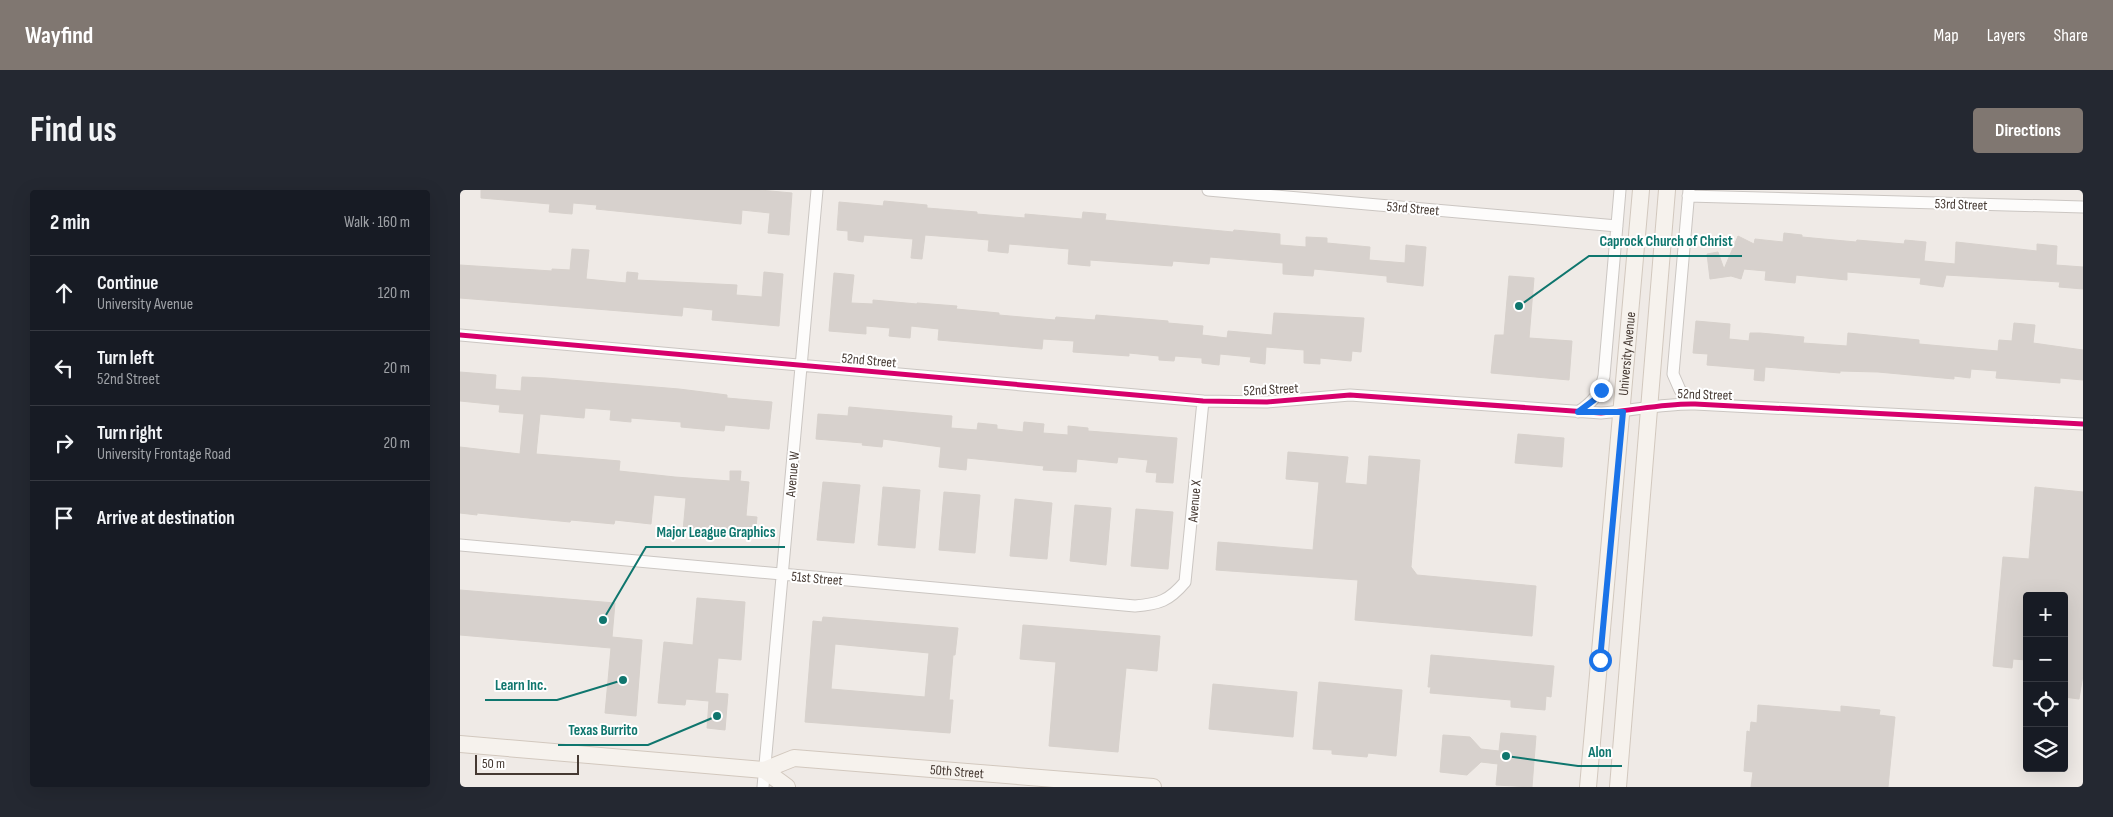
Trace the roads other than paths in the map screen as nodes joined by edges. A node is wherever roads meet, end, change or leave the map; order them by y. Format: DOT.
graph roads {
  1 [pos="817,190"];
  2 [pos="1208,190"];
  3 [pos="1620,190"];
  4 [pos="1642,190"];
  5 [pos="1667,190"];
  6 [pos="1689,193"];
  7 [pos="2083,207"];
  8 [pos="1617,226"];
  9 [pos="460,335"];
  10 [pos="802,365"];
  11 [pos="1203,401"];
  12 [pos="1695,404"];
  13 [pos="1649,407"];
  14 [pos="1578,412"];
  15 [pos="1623,412"];
  16 [pos="2083,424"];
  17 [pos="460,546"];
  18 [pos="783,575"];
  19 [pos="1173,597"];
  20 [pos="460,744"];
  21 [pos="764,770"];
  22 [pos="763,787"];
  23 [pos="787,787"];
  24 [pos="1153,787"];
  25 [pos="1588,787"];
  26 [pos="1618,787"];
  1 -- 10 [label="street, Avenue W"];
  2 -- 8 [label="street, 53rd Street"];
  3 -- 8 [label="street"];
  4 -- 15 [label="main road, University Avenue"];
  5 -- 13 [label="main road, University Avenue"];
  6 -- 7 [label="street, 53rd Street"];
  6 -- 12 [label="street"];
  8 -- 14 [label="street"];
  9 -- 10 [label="street, 52nd Street"];
  10 -- 11 [label="street, 52nd Street"];
  10 -- 18 [label="street, Avenue W"];
  11 -- 14 [label="street, 52nd Street"];
  11 -- 19 [label="street, Avenue X"];
  12 -- 13 [label="street, 52nd Street"];
  12 -- 16 [label="street, 52nd Street"];
  13 -- 15 [label="street, 52nd Street"];
  13 -- 26 [label="main road, University Avenue"];
  14 -- 15 [label="street, 52nd Street"];
  15 -- 25 [label="main road, University Avenue"];
  17 -- 18 [label="street, 51st Street"];
  18 -- 19 [label="street, 51st Street"];
  18 -- 21 [label="street, Avenue W"];
  20 -- 21 [label="main road, 50th Street"];
  21 -- 22 [label="street, Avenue W"];
  21 -- 23 [label="main road"];
  21 -- 24 [label="main road, 50th Street"];
}
